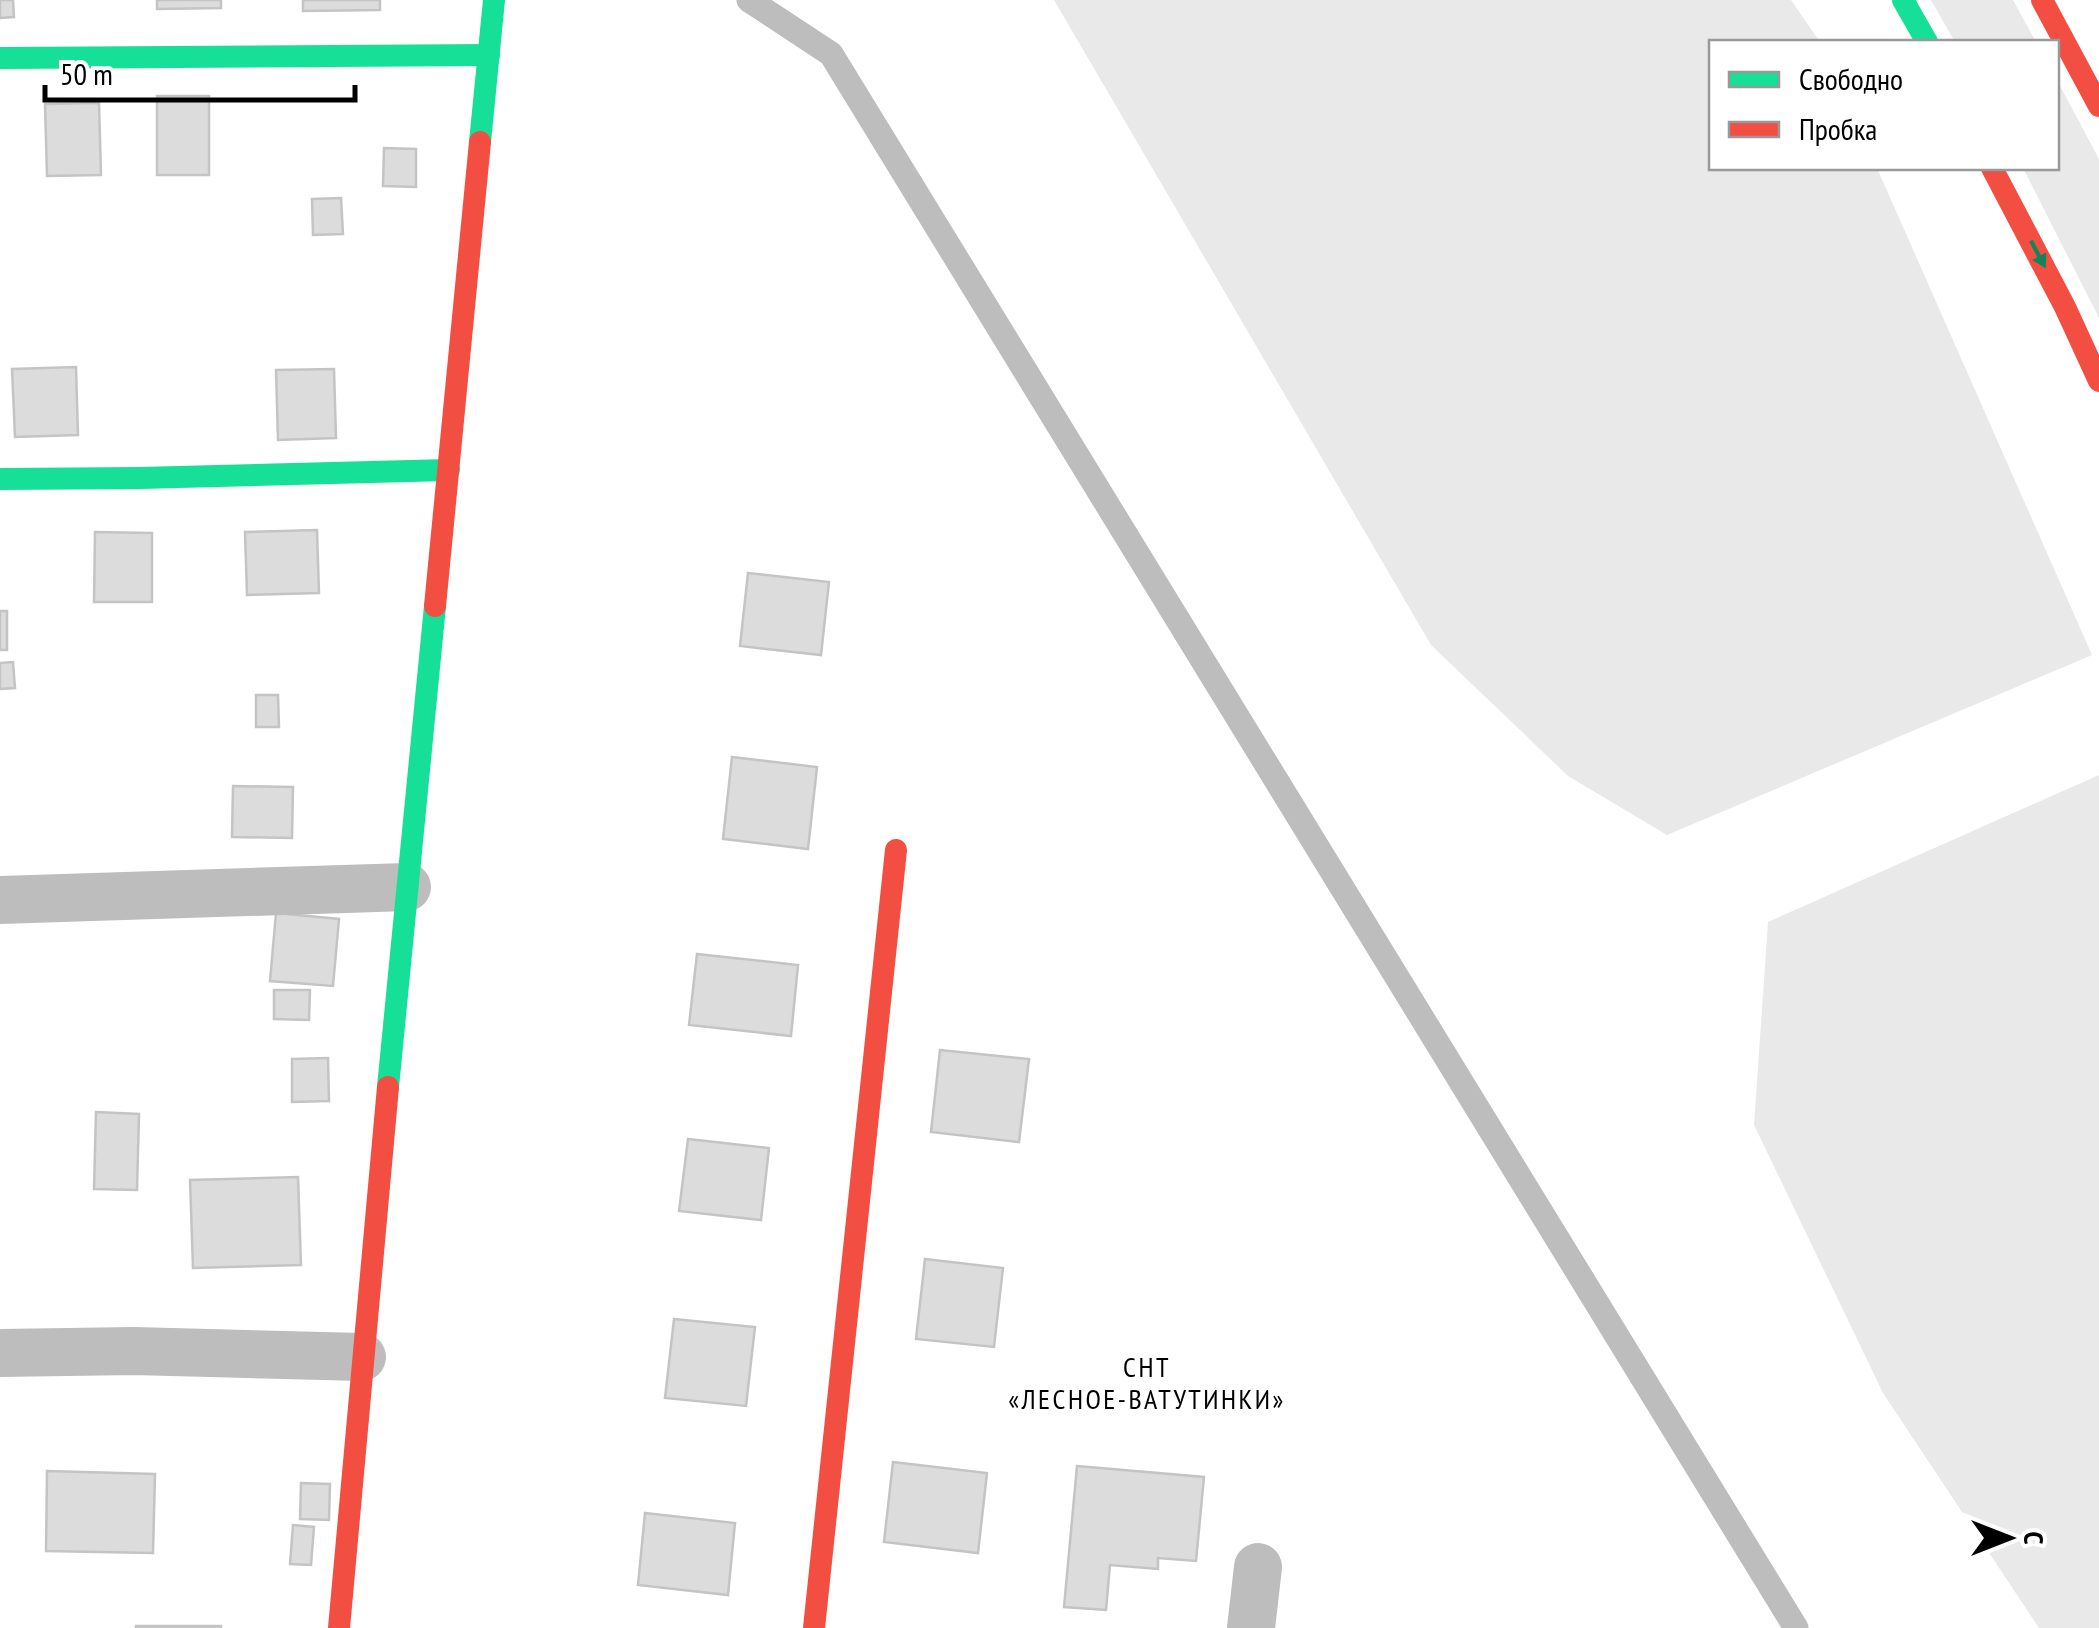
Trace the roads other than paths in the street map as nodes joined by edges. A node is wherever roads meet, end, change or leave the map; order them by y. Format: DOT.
graph roads {
  1 [pos="494,0"];
  2 [pos="750,0"];
  3 [pos="1903,0"];
  4 [pos="2042,0"];
  5 [pos="1926,40"];
  6 [pos="489,55"];
  7 [pos="0,58"];
  8 [pos="2099,106"];
  9 [pos="1993,170"];
  10 [pos="2099,381"];
  11 [pos="449,470"];
  12 [pos="0,479"];
  13 [pos="896,850"];
  14 [pos="407,888"];
  15 [pos="0,900"];
  16 [pos="0,1352"];
  17 [pos="362,1357"];
  18 [pos="1258,1567"];
  19 [pos="339,1628"];
  20 [pos="814,1628"];
  21 [pos="1251,1628"];
  22 [pos="1796,1628"];
  1 -- 6 [label="street"];
  2 -- 22 [label="lane"];
  3 -- 5 [label="street"];
  4 -- 8 [label="street"];
  6 -- 7 [label="street"];
  6 -- 11 [label="street"];
  9 -- 10 [label="street, one-way"];
  11 -- 12 [label="street"];
  11 -- 14 [label="street"];
  13 -- 20 [label="street"];
  14 -- 15 [label="street"];
  14 -- 17 [label="street"];
  16 -- 17 [label="street"];
  17 -- 19 [label="street"];
  18 -- 21 [label="street"];
}
